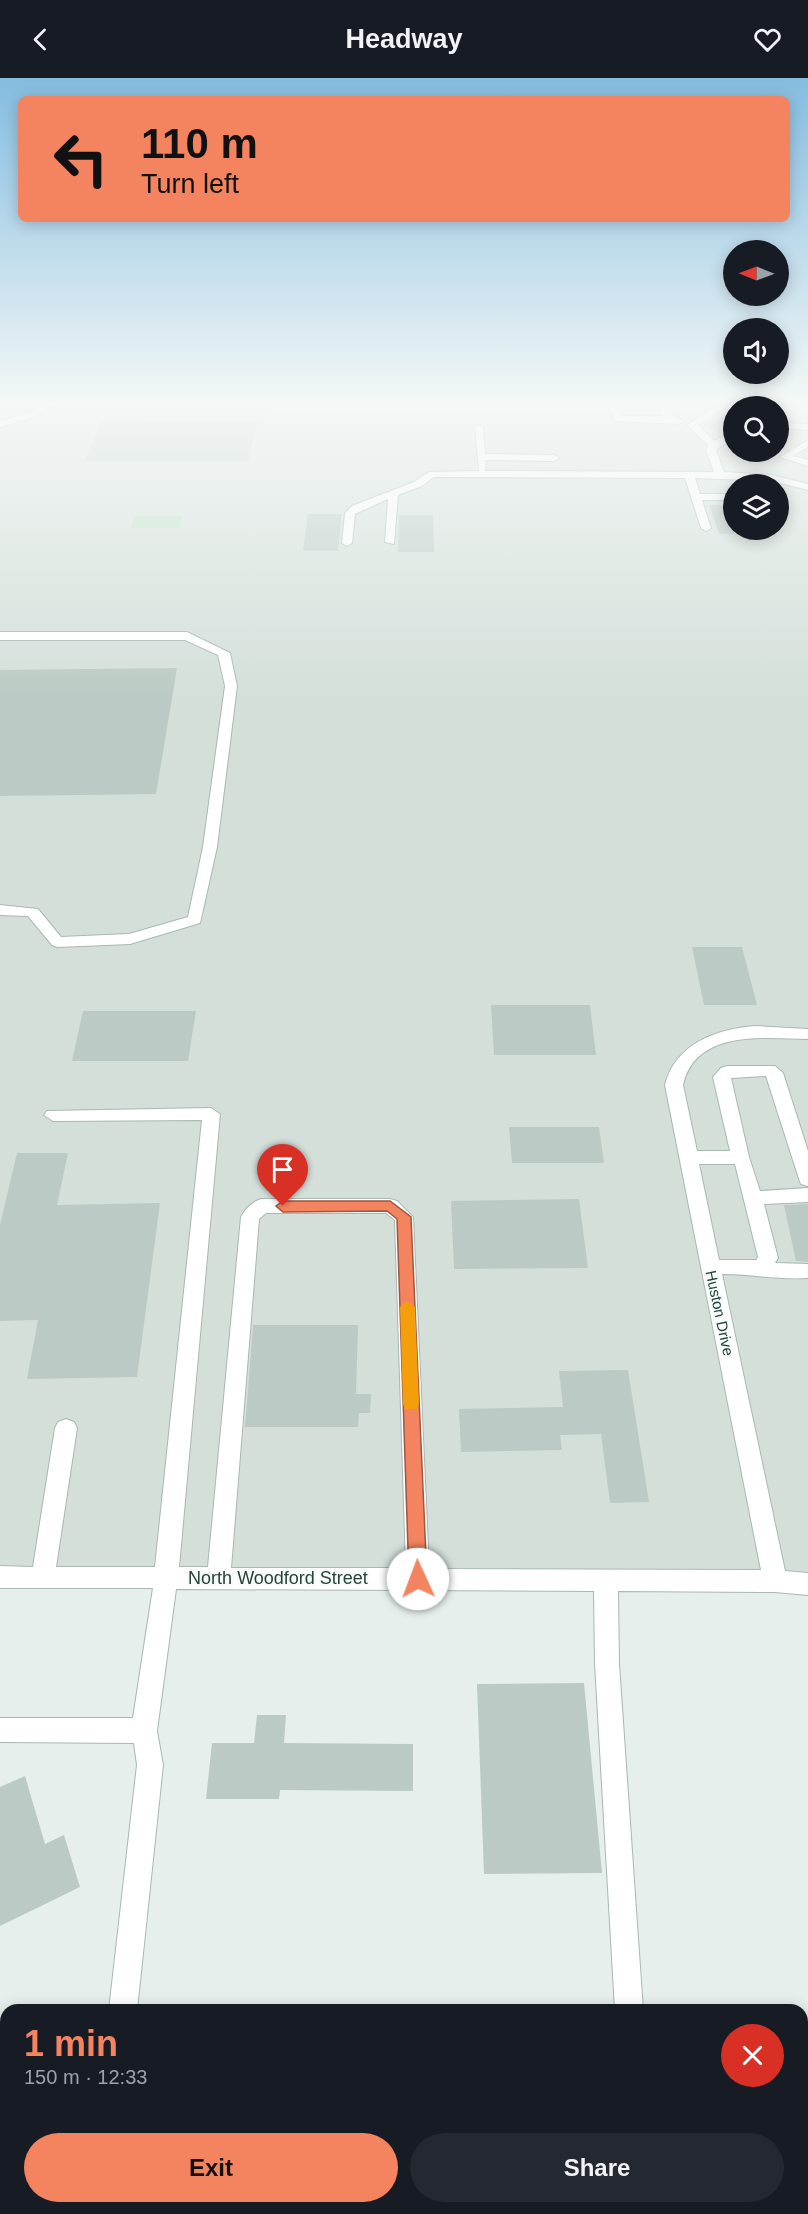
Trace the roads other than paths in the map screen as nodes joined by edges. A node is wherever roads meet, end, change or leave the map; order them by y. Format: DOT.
graph roads {
  1 [pos="375,501"];
  2 [pos="393,501"];
  3 [pos="698,501"];
  4 [pos="706,528"];
  5 [pos="390,542"];
  6 [pos="347,543"];
  7 [pos="0,636"];
  8 [pos="0,910"];
  9 [pos="808,1034"];
  10 [pos="52,1115"];
  11 [pos="740,1157"];
  12 [pos="688,1158"];
  13 [pos="808,1179"];
  14 [pos="808,1195"];
  15 [pos="753,1198"];
  16 [pos="761,1266"];
  17 [pos="711,1267"];
  18 [pos="808,1271"];
  19 [pos="66,1428"];
  20 [pos="0,1577"];
  21 [pos="43,1577"];
  22 [pos="166,1577"];
  23 [pos="219,1578"];
  24 [pos="418,1579"];
  25 [pos="606,1580"];
  26 [pos="775,1581"];
  27 [pos="808,1584"];
  28 [pos="0,1730"];
  29 [pos="144,1731"];
  30 [pos="124,2004"];
  31 [pos="629,2004"];
  1 -- 6 [label="street"];
  2 -- 5 [label="street"];
  3 -- 4 [label="street"];
  7 -- 8 [label="street"];
  9 -- 12 [label="street, Huston Drive"];
  10 -- 22 [label="street"];
  11 -- 12 [label="street"];
  11 -- 13 [label="street"];
  11 -- 15 [label="street"];
  12 -- 17 [label="street, Huston Drive"];
  14 -- 15 [label="street"];
  15 -- 16 [label="street"];
  16 -- 17 [label="street"];
  16 -- 18 [label="street"];
  17 -- 26 [label="street, Huston Drive"];
  19 -- 21 [label="street"];
  20 -- 21 [label="street, North Woodford Street"];
  21 -- 22 [label="street, North Woodford Street"];
  22 -- 23 [label="street, North Woodford Street"];
  22 -- 29 [label="street"];
  23 -- 24 [label="street, North Woodford Street"];
  23 -- 24 [label="street"];
  24 -- 25 [label="street, North Woodford Street"];
  25 -- 26 [label="street, North Woodford Street"];
  25 -- 31 [label="street"];
  26 -- 27 [label="street, North Woodford Street"];
  28 -- 29 [label="street"];
  29 -- 30 [label="street"];
}
